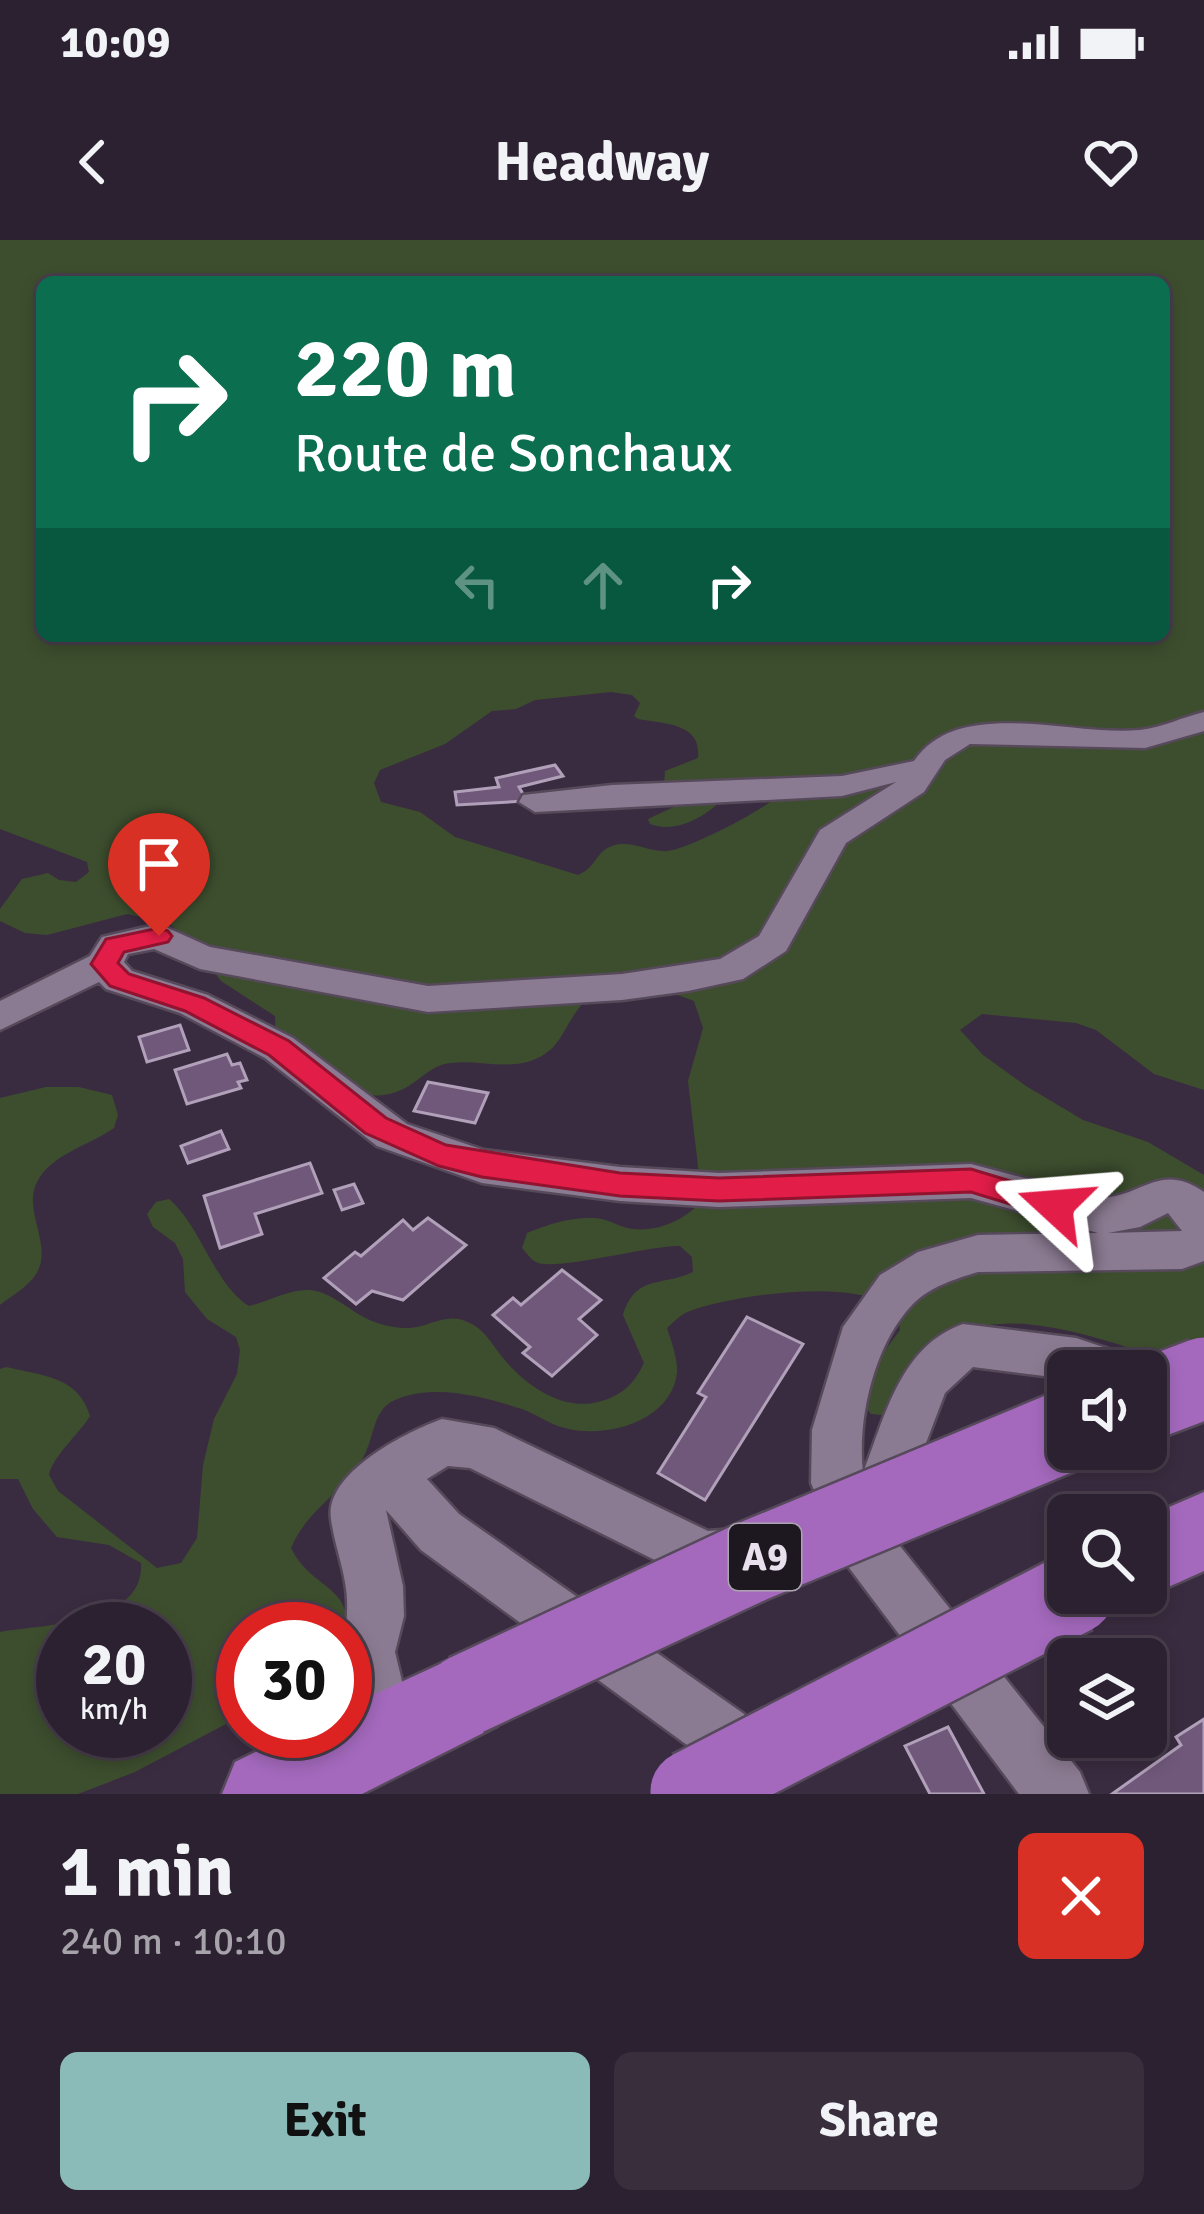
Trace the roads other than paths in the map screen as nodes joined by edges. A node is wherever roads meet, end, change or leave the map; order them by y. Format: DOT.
graph roads {
  1 [pos="1204,721"];
  2 [pos="925,771"];
  3 [pos="535,802"];
  4 [pos="104,964"];
  5 [pos="0,1017"];
  6 [pos="1204,1233"];
  7 [pos="1047,1355"];
  8 [pos="1204,1378"];
  9 [pos="1167,1389"];
  10 [pos="1167,1392"];
  11 [pos="1204,1401"];
  12 [pos="1047,1439"];
  13 [pos="388,1474"];
  14 [pos="850,1520"];
  15 [pos="1204,1531"];
  16 [pos="1167,1548"];
  17 [pos="1047,1606"];
  18 [pos="386,1735"];
  19 [pos="712,1793"];
  20 [pos="267,1794"];
  21 [pos="1058,1794"];
  1 -- 2 [label="street"];
  2 -- 3 [label="street"];
  2 -- 4 [label="street"];
  4 -- 5 [label="street"];
  4 -- 6 [label="street"];
  6 -- 14 [label="street"];
  7 -- 14 [label="street"];
  8 -- 10 [label="highway, bridge"];
  9 -- 11 [label="street"];
  12 -- 18 [label="highway, A9, bridge"];
  13 -- 14 [label="street"];
  13 -- 18 [label="street"];
  13 -- 19 [label="street"];
  14 -- 21 [label="street"];
  15 -- 16 [label="highway"];
  17 -- 19 [label="highway, bridge"];
  18 -- 20 [label="highway, A9"];
}
